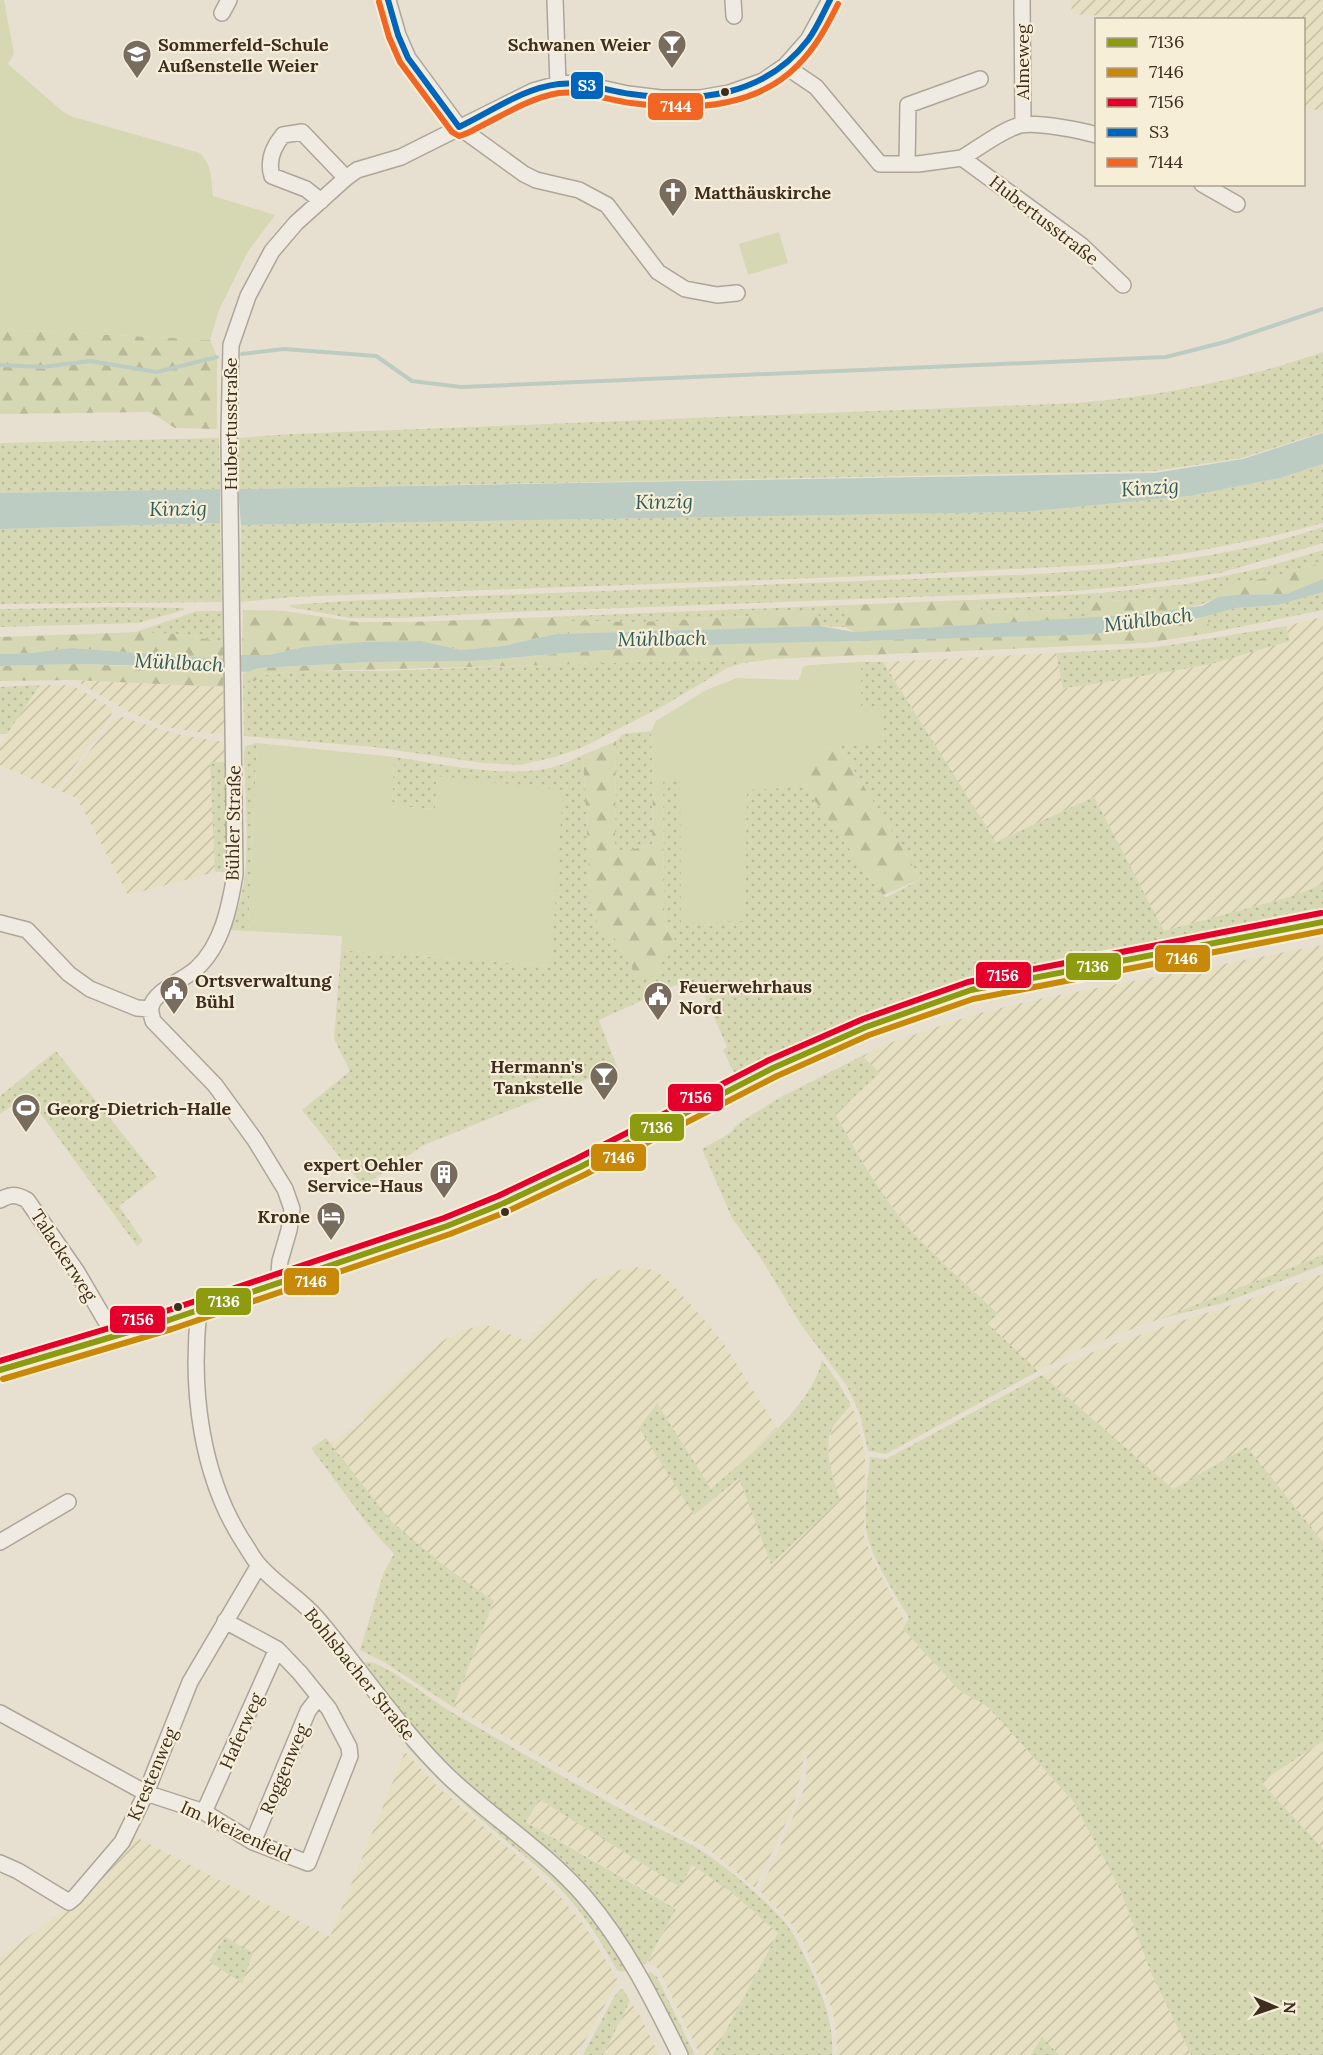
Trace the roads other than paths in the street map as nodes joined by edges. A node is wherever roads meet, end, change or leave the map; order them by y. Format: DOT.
graph roads {
  1 [pos="388,0"];
  2 [pos="555,0"];
  3 [pos="733,0"];
  4 [pos="830,0"];
  5 [pos="1022,0"];
  6 [pos="734,16"];
  7 [pos="785,66"];
  8 [pos="980,79"];
  9 [pos="558,84"];
  10 [pos="1023,124"];
  11 [pos="459,128"];
  12 [pos="1095,135"];
  13 [pos="963,158"];
  14 [pos="907,164"];
  15 [pos="346,178"];
  16 [pos="1206,186"];
  17 [pos="321,201"];
  18 [pos="1237,204"];
  19 [pos="1123,285"];
  20 [pos="737,293"];
  21 [pos="231,605"];
  22 [pos="1323,922"];
  23 [pos="0,923"];
  24 [pos="150,1009"];
  25 [pos="0,1200"];
  26 [pos="278,1285"];
  27 [pos="199,1311"];
  28 [pos="115,1337"];
  29 [pos="0,1370"];
  30 [pos="68,1502"];
  31 [pos="0,1542"];
  32 [pos="259,1565"];
  33 [pos="225,1621"];
  34 [pos="278,1649"];
  35 [pos="318,1698"];
  36 [pos="0,1713"];
  37 [pos="146,1793"];
  38 [pos="204,1812"];
  39 [pos="253,1842"];
  40 [pos="0,1863"];
  41 [pos="680,2055"];
  1 -- 11 [label="street"];
  2 -- 9 [label="street"];
  3 -- 6 [label="street"];
  4 -- 7 [label="street, Hubertusstraße"];
  5 -- 10 [label="street, Almeweg"];
  7 -- 9 [label="street, Hubertusstraße"];
  7 -- 14 [label="street"];
  8 -- 14 [label="street"];
  9 -- 11 [label="street, Hubertusstraße"];
  10 -- 12 [label="street"];
  10 -- 13 [label="street"];
  11 -- 15 [label="street, Hubertusstraße"];
  11 -- 20 [label="street"];
  13 -- 14 [label="street"];
  13 -- 19 [label="street, Hubertusstraße"];
  15 -- 17 [label="street, Hubertusstraße"];
  15 -- 17 [label="street"];
  16 -- 18 [label="street"];
  17 -- 21 [label="street, Hubertusstraße"];
  21 -- 24 [label="street, Bühler Straße"];
  22 -- 26 [label="main road"];
  23 -- 24 [label="street"];
  24 -- 26 [label="street"];
  25 -- 28 [label="street, Talackerweg"];
  26 -- 27 [label="main road"];
  27 -- 28 [label="main road"];
  27 -- 32 [label="street, Bohlsbacher Straße"];
  28 -- 29 [label="main road"];
  30 -- 31 [label="street"];
  32 -- 33 [label="street, Krestenweg"];
  32 -- 41 [label="street, Bohlsbacher Straße"];
  33 -- 34 [label="street, Im Weizenfeld"];
  33 -- 37 [label="street, Krestenweg"];
  34 -- 35 [label="street, Im Weizenfeld"];
  34 -- 38 [label="street, Haferweg"];
  35 -- 39 [label="street, Roggenweg"];
  35 -- 39 [label="street, Im Weizenfeld"];
  36 -- 37 [label="street, Im Weizenfeld"];
  37 -- 38 [label="street, Im Weizenfeld"];
  37 -- 40 [label="street, Krestenweg"];
  38 -- 39 [label="street, Im Weizenfeld"];
}
